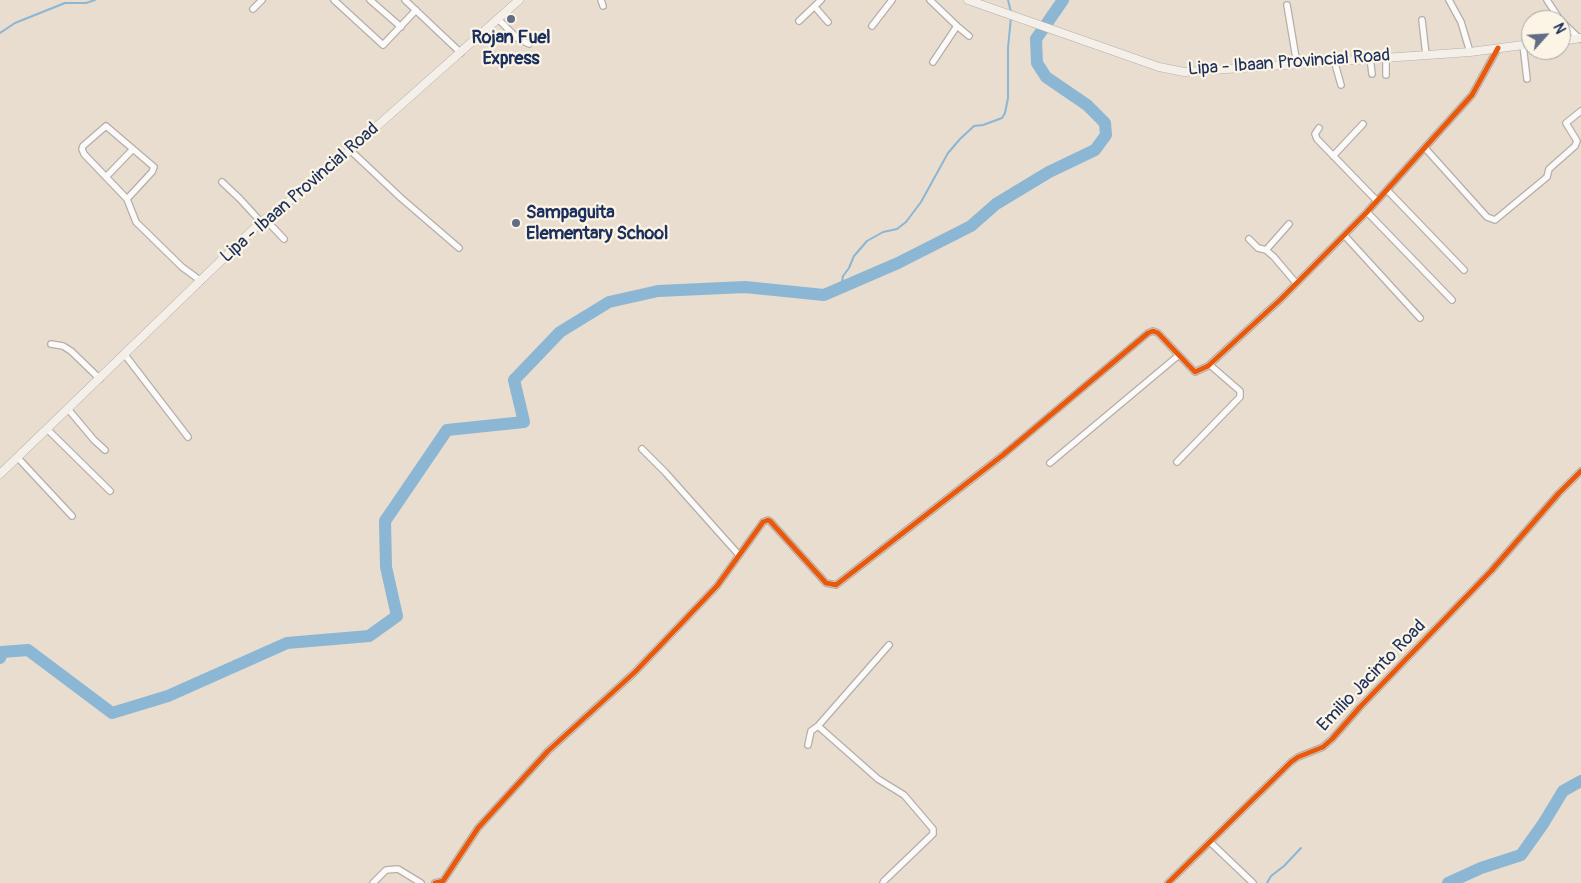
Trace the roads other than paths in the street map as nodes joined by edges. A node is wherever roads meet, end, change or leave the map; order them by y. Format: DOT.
graph roads {
  1 [pos="262,0"];
  2 [pos="334,0"];
  3 [pos="370,0"];
  4 [pos="405,0"];
  5 [pos="519,0"];
  6 [pos="821,0"];
  7 [pos="892,0"];
  8 [pos="930,0"];
  9 [pos="968,0"];
  10 [pos="1449,0"];
  11 [pos="1287,5"];
  12 [pos="814,7"];
  13 [pos="253,9"];
  14 [pos="416,10"];
  15 [pos="498,19"];
  16 [pos="1422,20"];
  17 [pos="799,21"];
  18 [pos="828,22"];
  19 [pos="872,26"];
  20 [pos="957,26"];
  21 [pos="401,27"];
  22 [pos="970,36"];
  23 [pos="529,44"];
  24 [pos="1521,45"];
  25 [pos="1498,48"];
  26 [pos="1470,52"];
  27 [pos="461,53"];
  28 [pos="1426,54"];
  29 [pos="1386,56"];
  30 [pos="1370,58"];
  31 [pos="1334,60"];
  32 [pos="1527,60"];
  33 [pos="933,62"];
  34 [pos="1297,64"];
  35 [pos="1372,74"];
  36 [pos="1386,75"];
  37 [pos="1526,79"];
  38 [pos="1341,85"];
  39 [pos="1581,111"];
  40 [pos="1363,124"];
  41 [pos="1319,128"];
  42 [pos="1425,148"];
  43 [pos="134,149"];
  44 [pos="350,150"];
  45 [pos="1333,156"];
  46 [pos="106,177"];
  47 [pos="222,182"];
  48 [pos="1386,190"];
  49 [pos="127,199"];
  50 [pos="1377,201"];
  51 [pos="1367,212"];
  52 [pos="263,220"];
  53 [pos="1289,224"];
  54 [pos="1345,236"];
  55 [pos="284,239"];
  56 [pos="1249,239"];
  57 [pos="459,248"];
  58 [pos="1266,250"];
  59 [pos="1464,270"];
  60 [pos="200,281"];
  61 [pos="1296,283"];
  62 [pos="1452,300"];
  63 [pos="1420,318"];
  64 [pos="51,344"];
  65 [pos="125,355"];
  66 [pos="1180,355"];
  67 [pos="1210,365"];
  68 [pos="100,379"];
  69 [pos="68,409"];
  70 [pos="47,429"];
  71 [pos="188,437"];
  72 [pos="642,449"];
  73 [pos="105,450"];
  74 [pos="18,458"];
  75 [pos="1177,462"];
  76 [pos="1050,463"];
  77 [pos="1581,472"];
  78 [pos="0,474"];
  79 [pos="110,490"];
  80 [pos="72,516"];
  81 [pos="739,555"];
  82 [pos="889,645"];
  83 [pos="818,726"];
  84 [pos="808,745"];
  85 [pos="1210,842"];
  86 [pos="373,883"];
  87 [pos="420,883"];
  88 [pos="435,883"];
  89 [pos="883,883"];
  90 [pos="1168,883"];
  91 [pos="1253,883"];
  1 -- 13 [label="street"];
  2 -- 21 [label="street"];
  3 -- 21 [label="street"];
  4 -- 14 [label="street"];
  5 -- 15 [label="main road, Lipa - Ibaan Provincial Road"];
  6 -- 12 [label="street"];
  7 -- 19 [label="street"];
  8 -- 20 [label="street"];
  9 -- 34 [label="main road, Lipa - Ibaan Provincial Road"];
  10 -- 26 [label="street"];
  11 -- 34 [label="street"];
  12 -- 17 [label="street"];
  12 -- 18 [label="street"];
  14 -- 21 [label="street"];
  14 -- 27 [label="street"];
  15 -- 23 [label="street"];
  15 -- 27 [label="main road, Lipa - Ibaan Provincial Road"];
  16 -- 28 [label="street"];
  20 -- 22 [label="street"];
  20 -- 33 [label="street"];
  24 -- 25 [label="main road, Lipa - Ibaan Provincial Road"];
  25 -- 26 [label="main road, Lipa - Ibaan Provincial Road"];
  25 -- 42 [label="street"];
  26 -- 28 [label="main road, Lipa - Ibaan Provincial Road"];
  27 -- 44 [label="main road, Lipa - Ibaan Provincial Road"];
  28 -- 29 [label="main road, Lipa - Ibaan Provincial Road"];
  29 -- 30 [label="main road, Lipa - Ibaan Provincial Road"];
  29 -- 36 [label="street"];
  30 -- 31 [label="main road, Lipa - Ibaan Provincial Road"];
  30 -- 35 [label="street"];
  31 -- 34 [label="main road, Lipa - Ibaan Provincial Road"];
  31 -- 38 [label="street"];
  32 -- 37 [label="street"];
  39 -- 42 [label="street"];
  40 -- 45 [label="street"];
  41 -- 45 [label="street"];
  42 -- 48 [label="street"];
  43 -- 46 [label="street"];
  43 -- 46 [label="street"];
  43 -- 49 [label="street"];
  44 -- 52 [label="main road, Lipa - Ibaan Provincial Road"];
  44 -- 57 [label="street"];
  45 -- 50 [label="street"];
  46 -- 49 [label="street"];
  47 -- 52 [label="street"];
  48 -- 50 [label="street"];
  48 -- 59 [label="street"];
  49 -- 60 [label="street"];
  50 -- 51 [label="street"];
  51 -- 54 [label="street"];
  51 -- 62 [label="street"];
  52 -- 55 [label="street"];
  52 -- 60 [label="main road, Lipa - Ibaan Provincial Road"];
  53 -- 58 [label="street"];
  54 -- 61 [label="street"];
  54 -- 63 [label="street"];
  56 -- 58 [label="street"];
  58 -- 61 [label="street"];
  60 -- 65 [label="main road, Lipa - Ibaan Provincial Road"];
  61 -- 67 [label="street"];
  64 -- 68 [label="street"];
  65 -- 68 [label="main road, Lipa - Ibaan Provincial Road"];
  65 -- 71 [label="street"];
  66 -- 67 [label="street"];
  66 -- 76 [label="street"];
  66 -- 81 [label="street"];
  67 -- 75 [label="street"];
  68 -- 69 [label="main road, Lipa - Ibaan Provincial Road"];
  69 -- 70 [label="main road, Lipa - Ibaan Provincial Road"];
  69 -- 73 [label="street"];
  70 -- 74 [label="main road, Lipa - Ibaan Provincial Road"];
  70 -- 79 [label="street"];
  72 -- 81 [label="street"];
  74 -- 78 [label="main road, Lipa - Ibaan Provincial Road"];
  74 -- 80 [label="street"];
  77 -- 85 [label="street, Emilio Jacinto Road"];
  81 -- 88 [label="street"];
  82 -- 83 [label="street"];
  83 -- 84 [label="street"];
  83 -- 89 [label="street"];
  85 -- 90 [label="street, Emilio Jacinto Road"];
  85 -- 91 [label="street"];
  86 -- 87 [label="street"];
}
